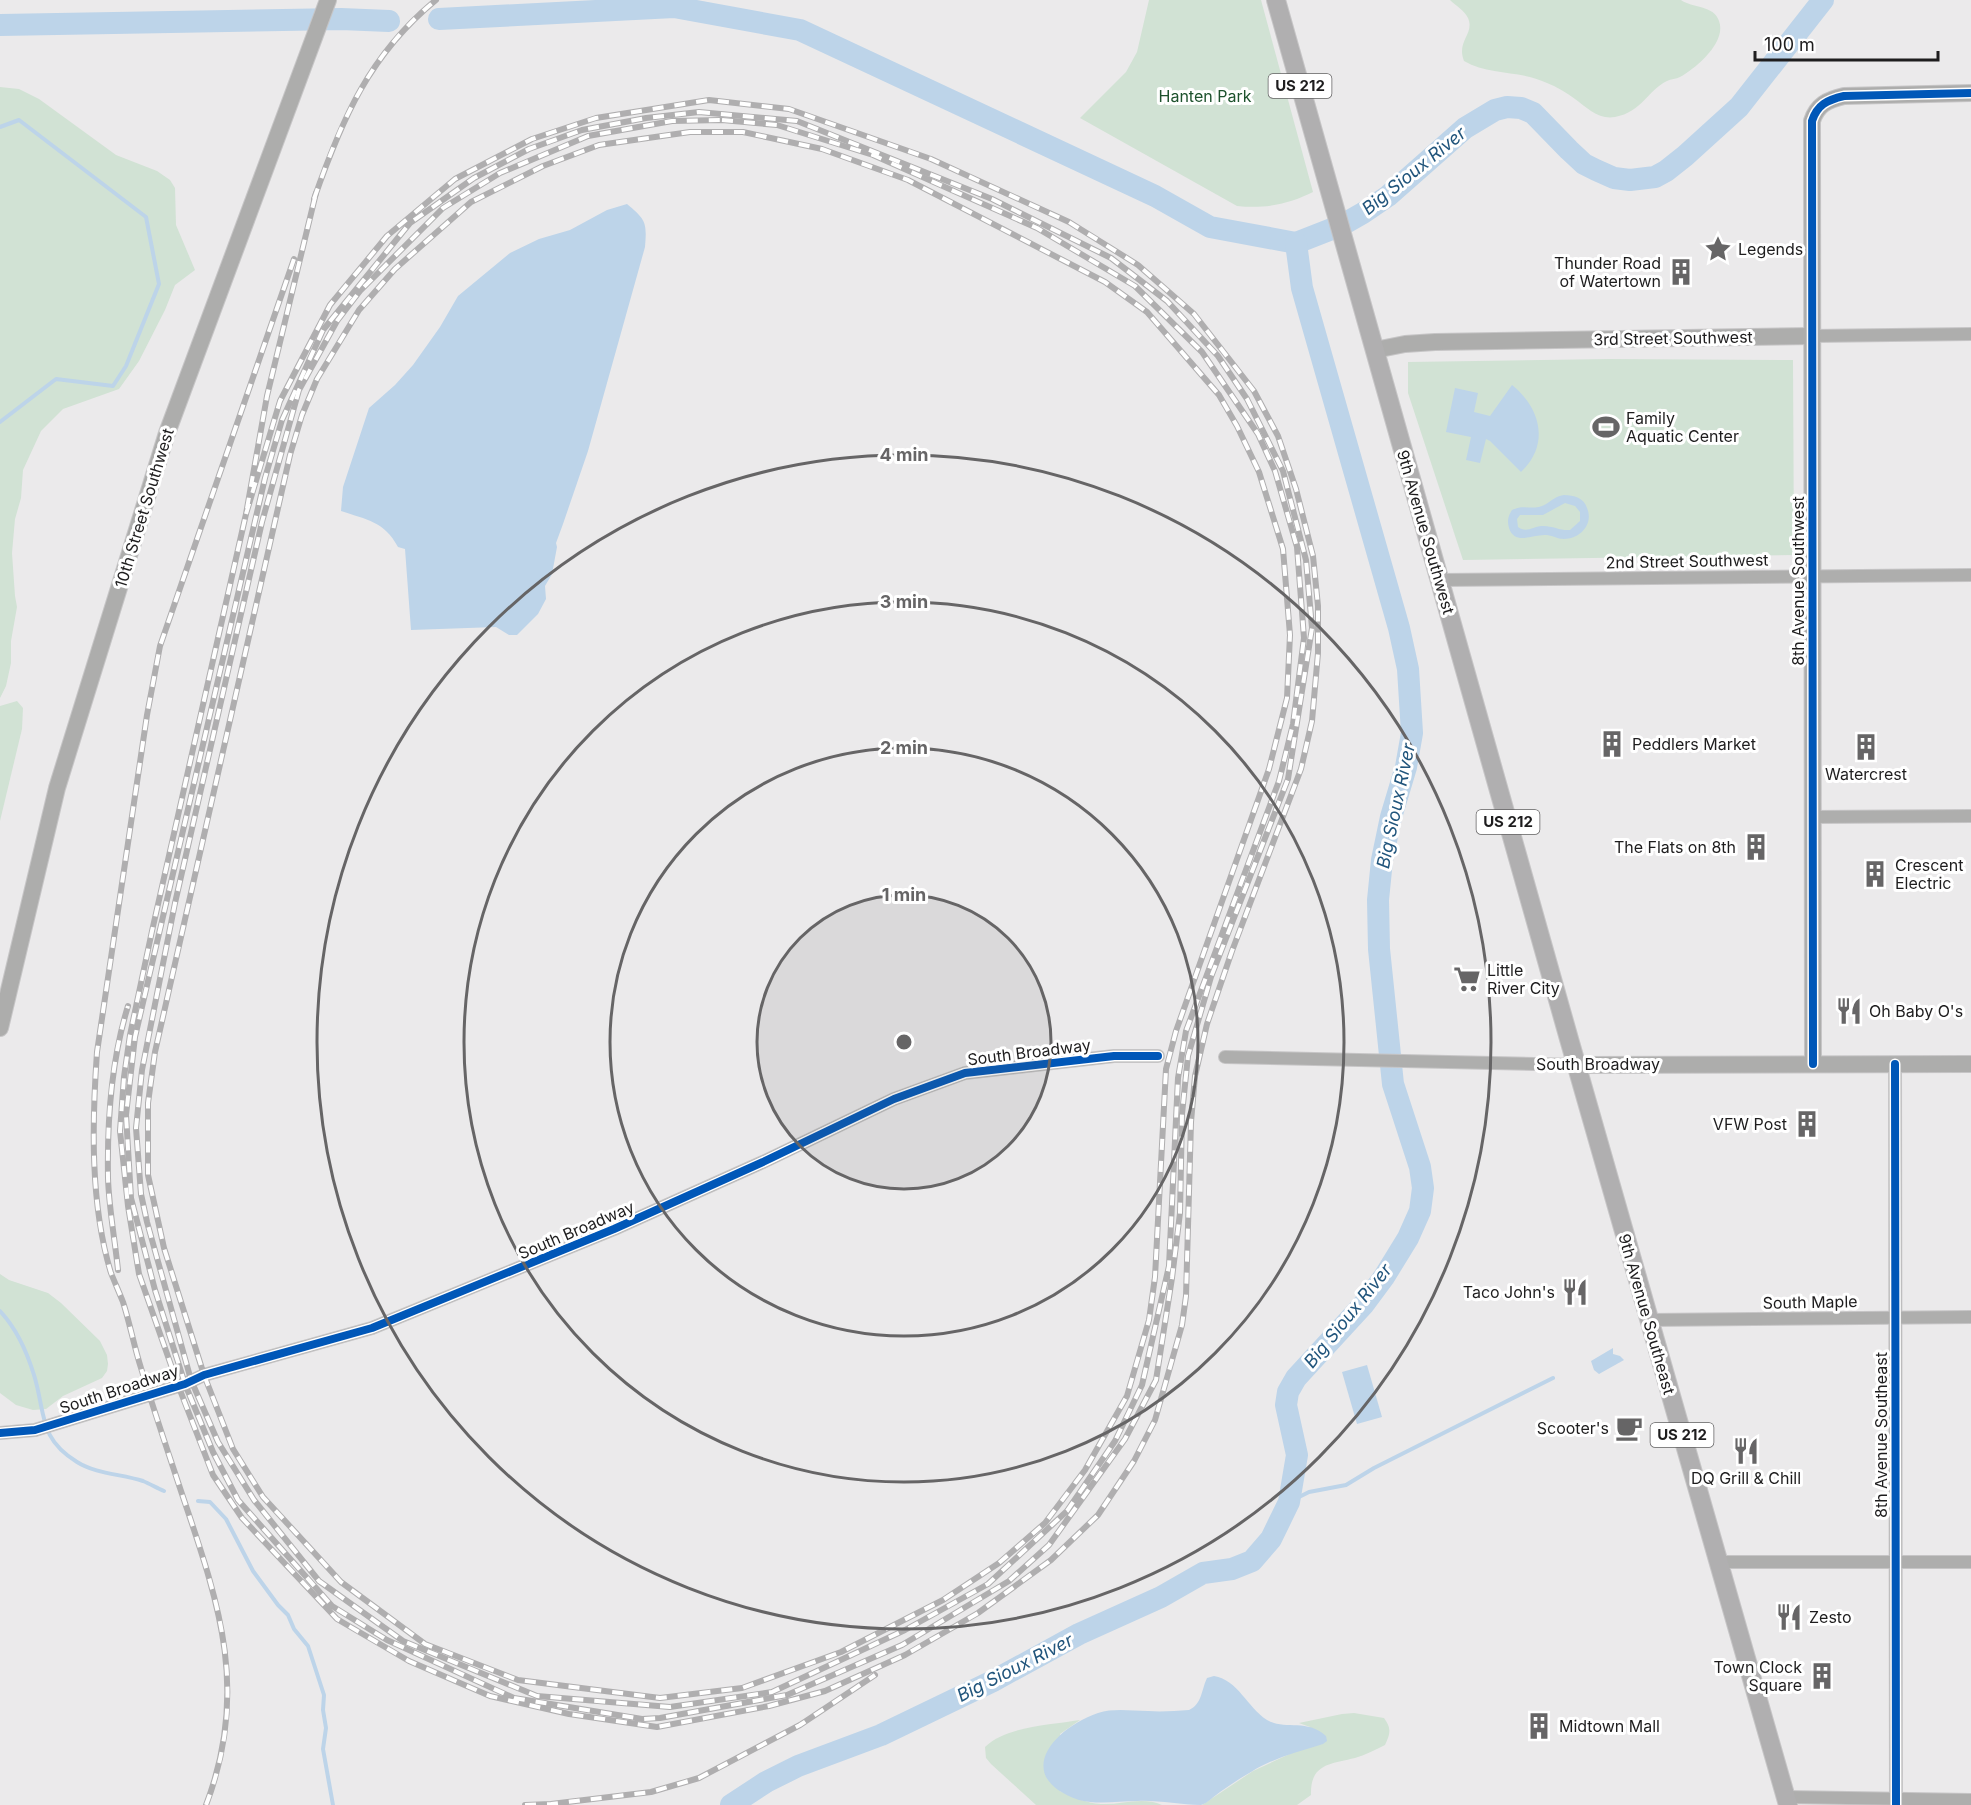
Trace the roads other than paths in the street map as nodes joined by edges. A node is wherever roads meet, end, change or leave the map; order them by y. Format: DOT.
graph roads {
  1 [pos="1276,0"];
  2 [pos="327,2"];
  3 [pos="1971,93"];
  4 [pos="1971,334"];
  5 [pos="1812,336"];
  6 [pos="1375,350"];
  7 [pos="1971,575"];
  8 [pos="1812,576"];
  9 [pos="1440,580"];
  10 [pos="1812,816"];
  11 [pos="1971,816"];
  12 [pos="0,1028"];
  13 [pos="1158,1056"];
  14 [pos="1224,1057"];
  15 [pos="1813,1064"];
  16 [pos="1896,1064"];
  17 [pos="1971,1064"];
  18 [pos="1577,1065"];
  19 [pos="1894,1317"];
  20 [pos="1971,1317"];
  21 [pos="1649,1320"];
  22 [pos="0,1433"];
  23 [pos="1718,1562"];
  24 [pos="1895,1562"];
  25 [pos="1971,1562"];
  26 [pos="1971,1800"];
  27 [pos="1787,1801"];
  28 [pos="1896,1802"];
  1 -- 6 [label="main road, 9th Avenue Southwest / US 212"];
  2 -- 12 [label="street, 10th Street Southwest"];
  3 -- 5 [label="street, 8th Avenue Southwest"];
  4 -- 5 [label="street, 3rd Street Southwest"];
  5 -- 6 [label="street, 3rd Street Southwest"];
  5 -- 8 [label="street, 8th Avenue Southwest"];
  6 -- 9 [label="main road, 9th Avenue Southwest / US 212"];
  7 -- 8 [label="street, 2nd Street Southwest"];
  8 -- 9 [label="street, 2nd Street Southwest"];
  8 -- 10 [label="street, 8th Avenue Southwest"];
  9 -- 18 [label="main road, 9th Avenue Southwest / US 212"];
  10 -- 11 [label="street"];
  10 -- 15 [label="street, 8th Avenue Southwest"];
  13 -- 22 [label="street, South Broadway"];
  14 -- 18 [label="street, South Broadway"];
  15 -- 16 [label="street, South Broadway"];
  15 -- 18 [label="street, South Broadway"];
  16 -- 17 [label="street, South Broadway"];
  16 -- 19 [label="street, 8th Avenue Southeast"];
  18 -- 21 [label="main road, 9th Avenue Southeast / US 212"];
  19 -- 20 [label="street, South Maple"];
  19 -- 21 [label="street, South Maple"];
  19 -- 24 [label="street, 8th Avenue Southeast"];
  21 -- 23 [label="main road, 9th Avenue Southeast / US 212"];
  23 -- 24 [label="street"];
  23 -- 27 [label="main road, 9th Avenue Southeast / US 212"];
  24 -- 25 [label="street"];
  24 -- 28 [label="street, 8th Avenue Southeast"];
  26 -- 28 [label="street"];
  27 -- 28 [label="street"];
}
